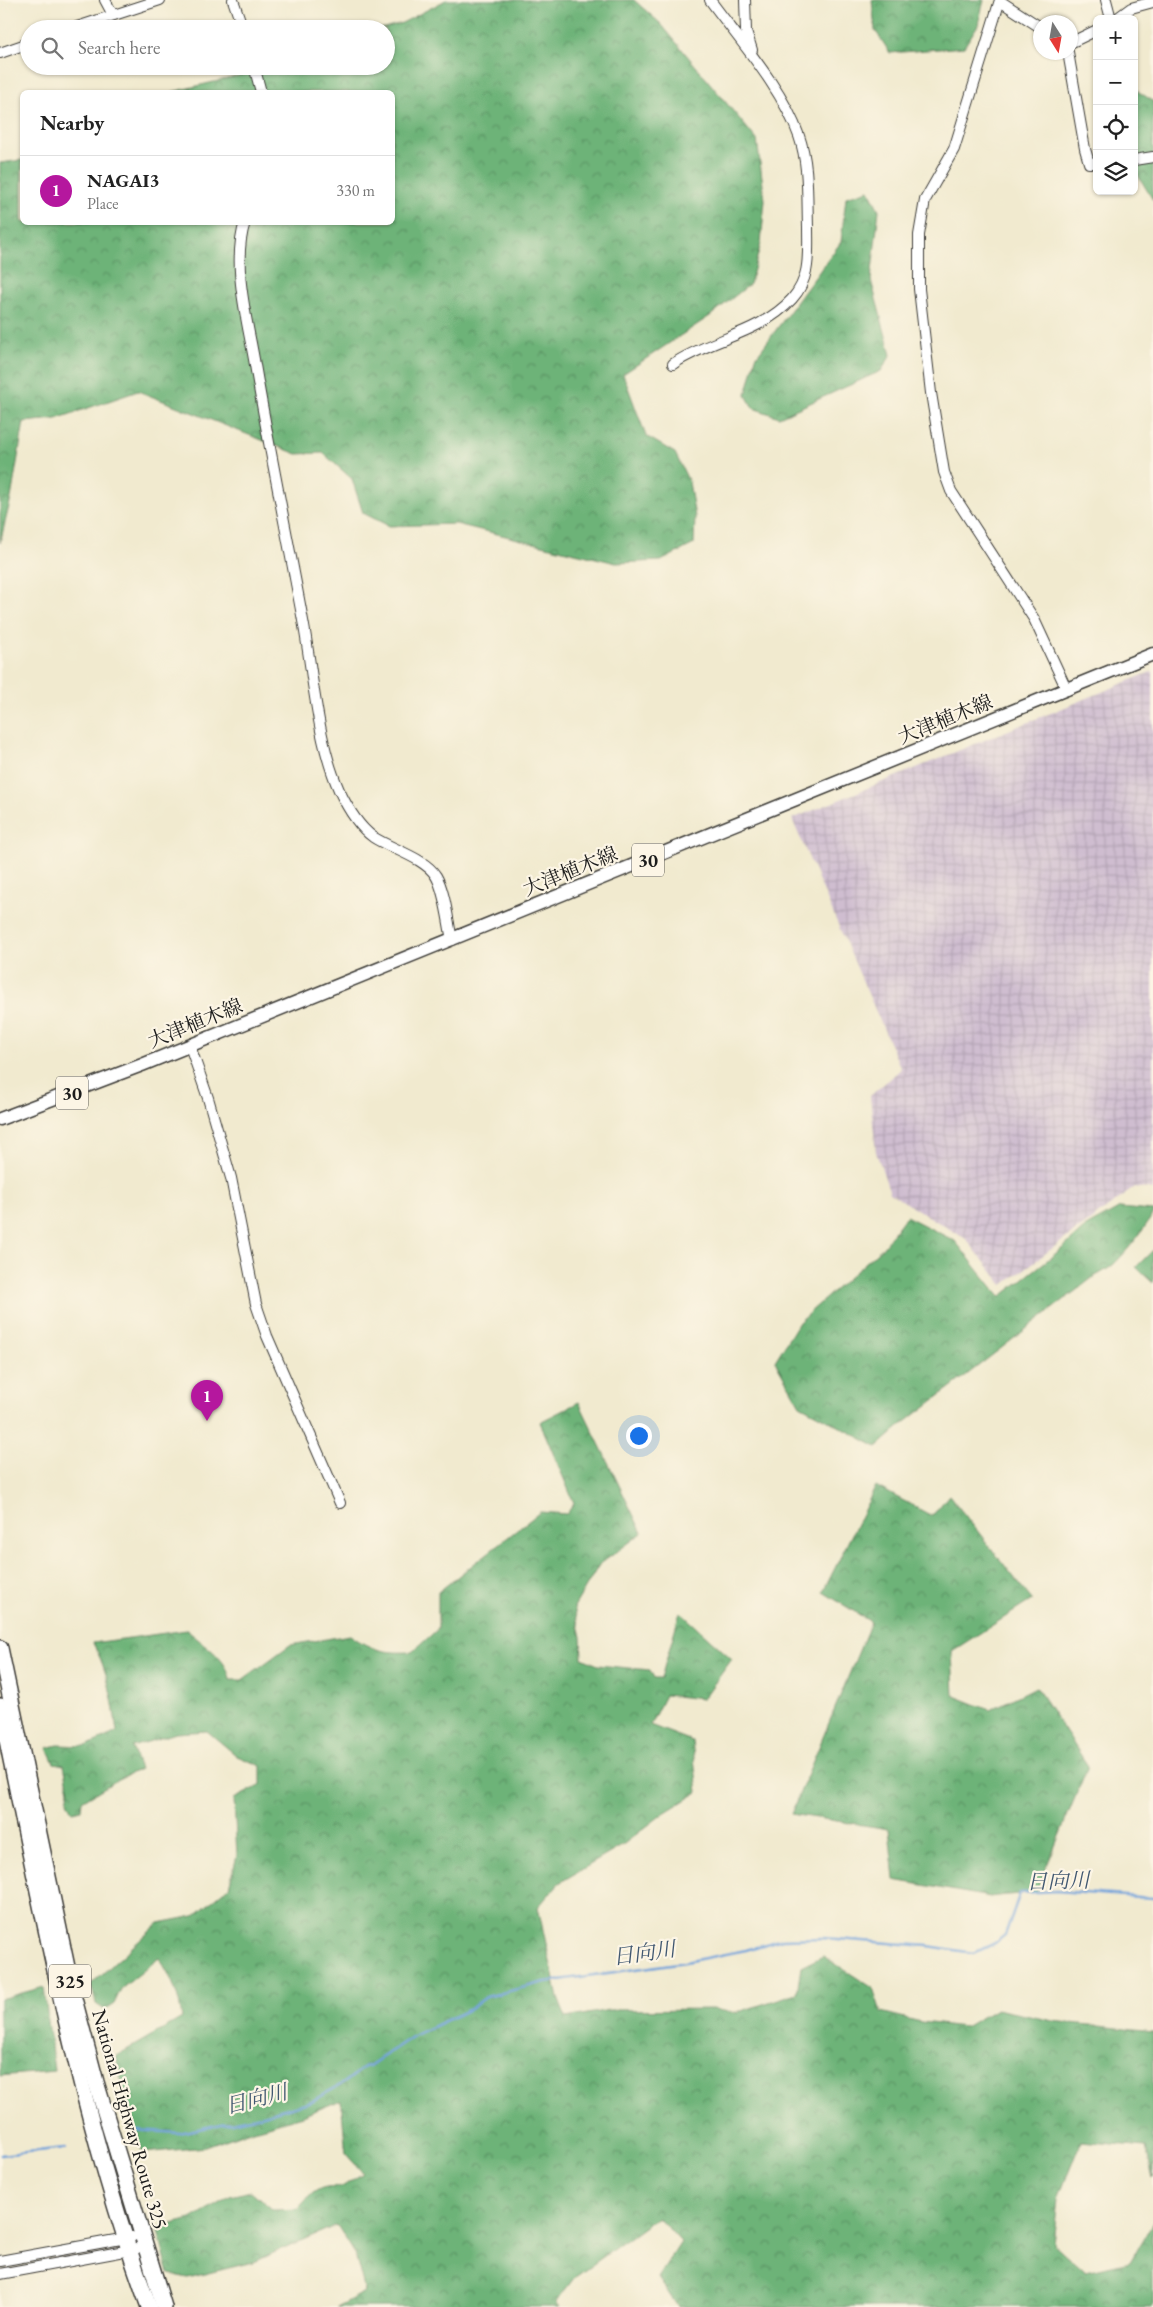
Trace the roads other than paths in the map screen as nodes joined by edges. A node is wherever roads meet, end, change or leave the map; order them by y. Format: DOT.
graph roads {
  1 [pos="105,0"];
  2 [pos="160,0"];
  3 [pos="233,0"];
  4 [pos="710,0"];
  5 [pos="745,0"];
  6 [pos="1106,0"];
  7 [pos="1000,1"];
  8 [pos="1153,1"];
  9 [pos="113,15"];
  10 [pos="1110,15"];
  11 [pos="1121,15"];
  12 [pos="98,20"];
  13 [pos="240,20"];
  14 [pos="1033,22"];
  15 [pos="1093,32"];
  16 [pos="1078,39"];
  17 [pos="20,46"];
  18 [pos="0,53"];
  19 [pos="752,54"];
  20 [pos="1069,60"];
  21 [pos="256,75"];
  22 [pos="260,90"];
  23 [pos="1153,157"];
  24 [pos="1138,159"];
  25 [pos="1093,163"];
  26 [pos="245,225"];
  27 [pos="672,364"];
  28 [pos="1153,654"];
  29 [pos="1067,690"];
  30 [pos="452,940"];
  31 [pos="190,1046"];
  32 [pos="0,1119"];
  33 [pos="340,1503"];
  34 [pos="0,1648"];
  35 [pos="0,1706"];
  36 [pos="144,2240"];
  37 [pos="127,2245"];
  38 [pos="0,2261"];
  39 [pos="0,2274"];
  40 [pos="149,2307"];
  41 [pos="164,2307"];
  1 -- 9 [label="street"];
  2 -- 9 [label="street"];
  3 -- 13 [label="street"];
  4 -- 19 [label="street"];
  5 -- 19 [label="street"];
  6 -- 10 [label="street"];
  7 -- 14 [label="street"];
  7 -- 29 [label="street"];
  8 -- 11 [label="street"];
  9 -- 12 [label="street"];
  15 -- 16 [label="street"];
  17 -- 18 [label="street"];
  19 -- 27 [label="street"];
  20 -- 25 [label="street"];
  21 -- 22 [label="street"];
  23 -- 24 [label="street"];
  26 -- 30 [label="street"];
  28 -- 29 [label="main road, 大津植木線 / 30"];
  29 -- 30 [label="main road, 大津植木線 / 30"];
  30 -- 31 [label="main road, 大津植木線 / 30"];
  31 -- 32 [label="main road, 大津植木線 / 30"];
  31 -- 33 [label="street"];
  34 -- 36 [label="highway, National Highway Route 325 / 325"];
  35 -- 37 [label="highway, National Highway Route 325 / 325"];
  36 -- 37 [label="street"];
  36 -- 41 [label="highway, National Highway Route 325 / 325"];
  37 -- 38 [label="street"];
  37 -- 39 [label="street"];
  37 -- 40 [label="highway, National Highway Route 325 / 325"];
}
